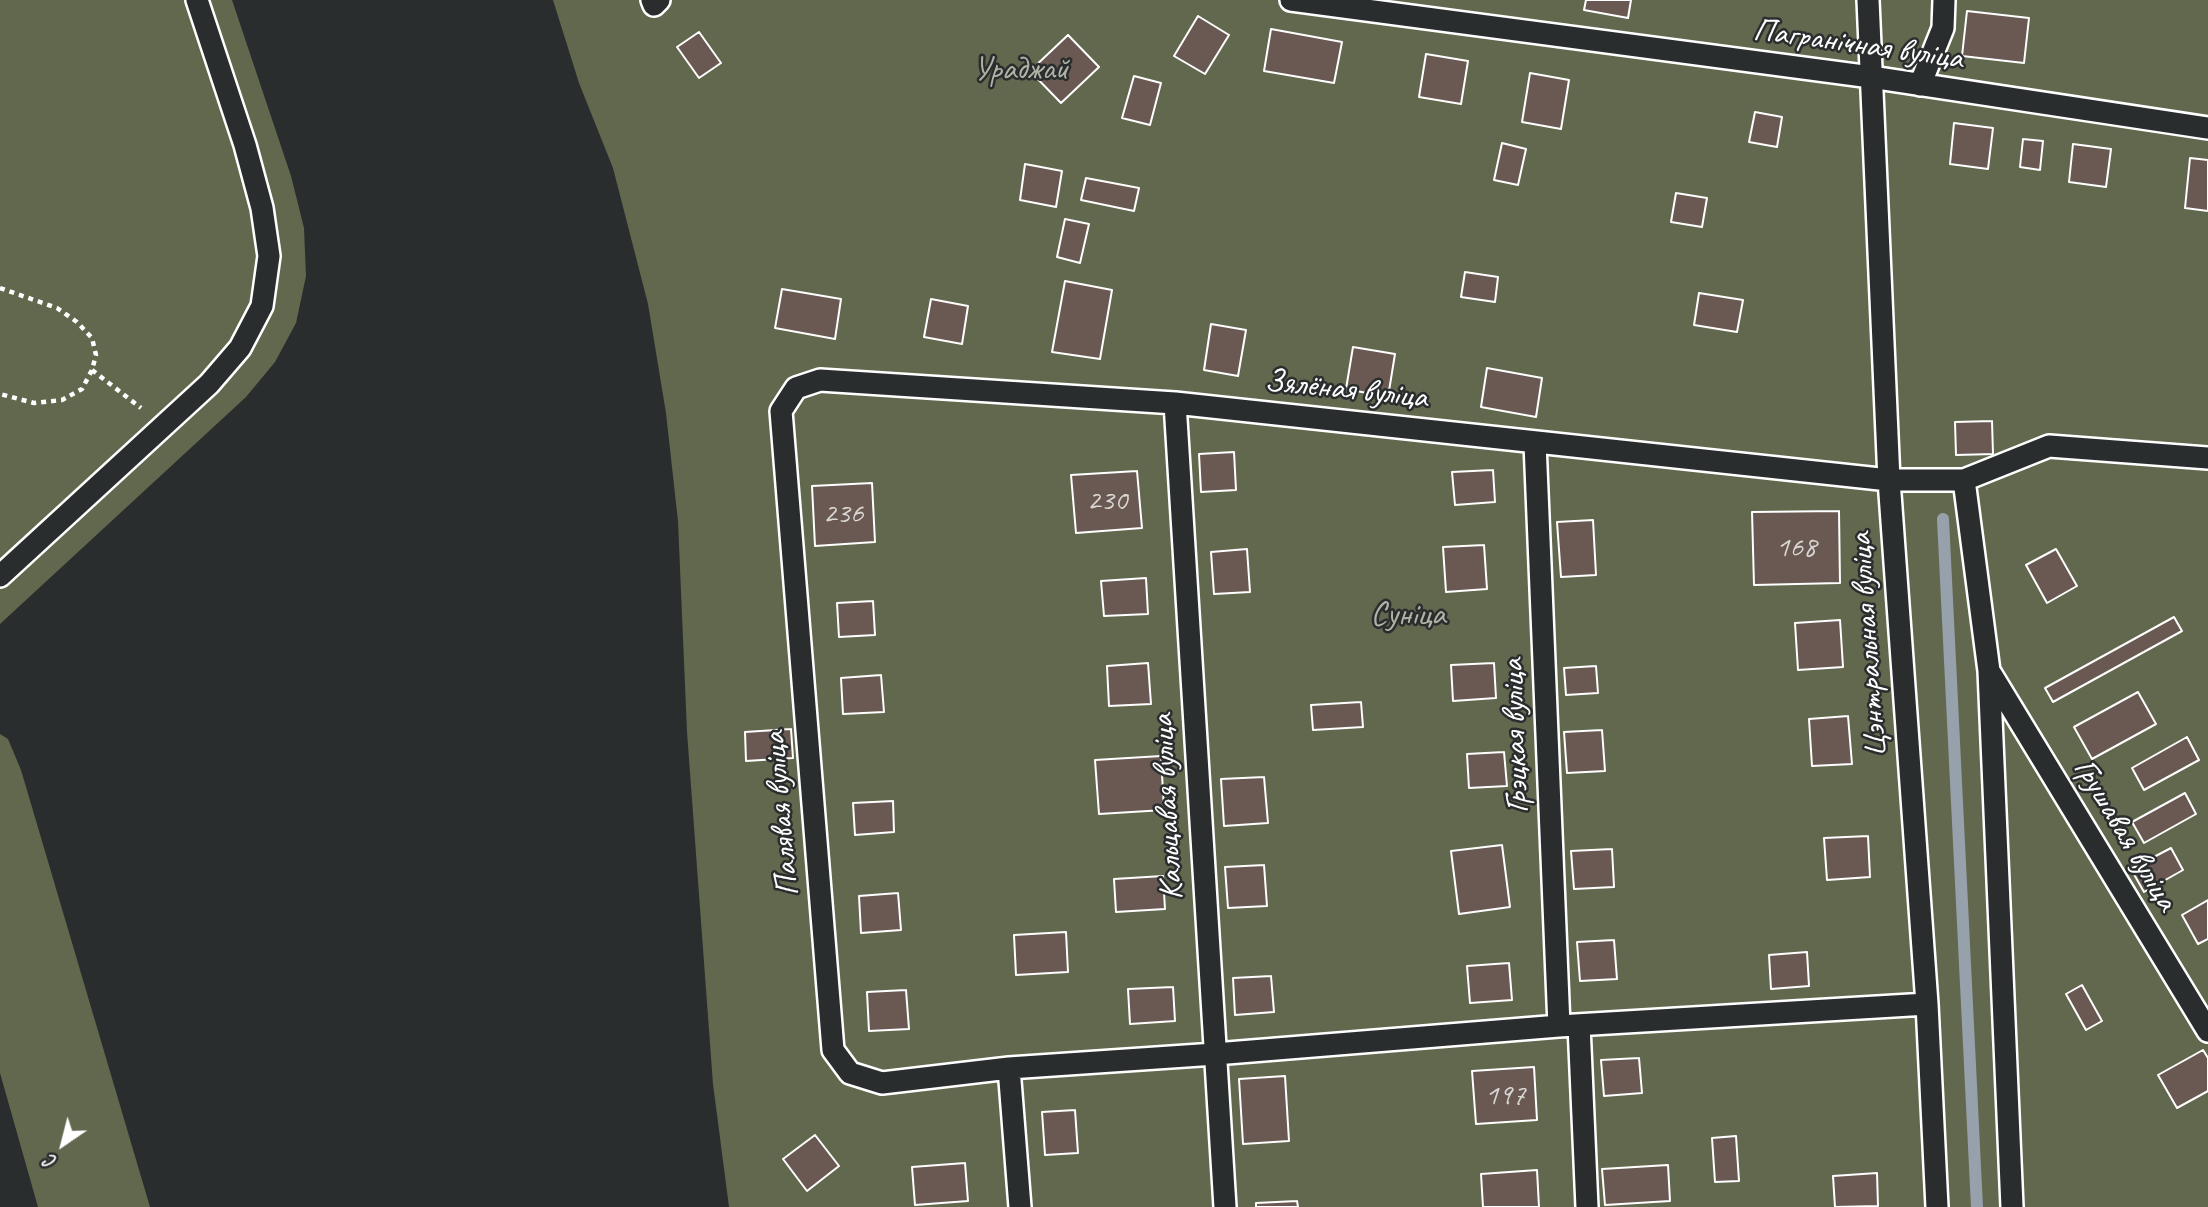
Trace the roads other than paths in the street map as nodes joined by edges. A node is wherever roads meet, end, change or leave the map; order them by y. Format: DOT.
graph roads {
  1 [pos="197,0"];
  2 [pos="652,0"];
  3 [pos="659,0"];
  4 [pos="1291,0"];
  5 [pos="1868,0"];
  6 [pos="1944,0"];
  7 [pos="1871,77"];
  8 [pos="1920,85"];
  9 [pos="2208,128"];
  10 [pos="796,388"];
  11 [pos="1175,403"];
  12 [pos="1535,443"];
  13 [pos="2208,458"];
  14 [pos="1889,480"];
  15 [pos="1964,480"];
  16 [pos="0,576"];
  17 [pos="1989,671"];
  18 [pos="1927,1004"];
  19 [pos="1569,1026"];
  20 [pos="2208,1031"];
  21 [pos="1214,1054"];
  22 [pos="1009,1068"];
  23 [pos="1020,1207"];
  24 [pos="1225,1207"];
  25 [pos="1587,1207"];
  26 [pos="1937,1207"];
  27 [pos="2012,1207"];
  1 -- 16 [label="lane"];
  2 -- 3 [label="lane"];
  4 -- 7 [label="lane, Пагранічная вуліца"];
  5 -- 7 [label="lane, Цэнтральная вуліца"];
  6 -- 8 [label="lane"];
  7 -- 8 [label="lane, Пагранічная вуліца"];
  7 -- 14 [label="lane, Цэнтральная вуліца"];
  8 -- 9 [label="lane, Пагранічная вуліца"];
  10 -- 11 [label="lane, Зялёная вуліца"];
  10 -- 22 [label="lane, Палявая вуліца"];
  11 -- 12 [label="lane, Зялёная вуліца"];
  11 -- 21 [label="lane, Кальцавая вуліца"];
  12 -- 14 [label="lane, Зялёная вуліца"];
  12 -- 19 [label="lane, Грэцкая вуліца"];
  13 -- 15 [label="lane"];
  14 -- 15 [label="lane, Зялёная вуліца"];
  14 -- 18 [label="lane, Цэнтральная вуліца"];
  15 -- 17 [label="lane"];
  17 -- 20 [label="lane, Грушавая вуліца"];
  17 -- 27 [label="lane"];
  18 -- 19 [label="lane, Палявая вуліца"];
  18 -- 26 [label="lane, Цэнтральная вуліца"];
  19 -- 21 [label="lane, Палявая вуліца"];
  19 -- 25 [label="lane, Грэцкая вуліца"];
  21 -- 22 [label="lane, Палявая вуліца"];
  21 -- 24 [label="lane, Кальцавая вуліца"];
  22 -- 23 [label="lane"];
}
